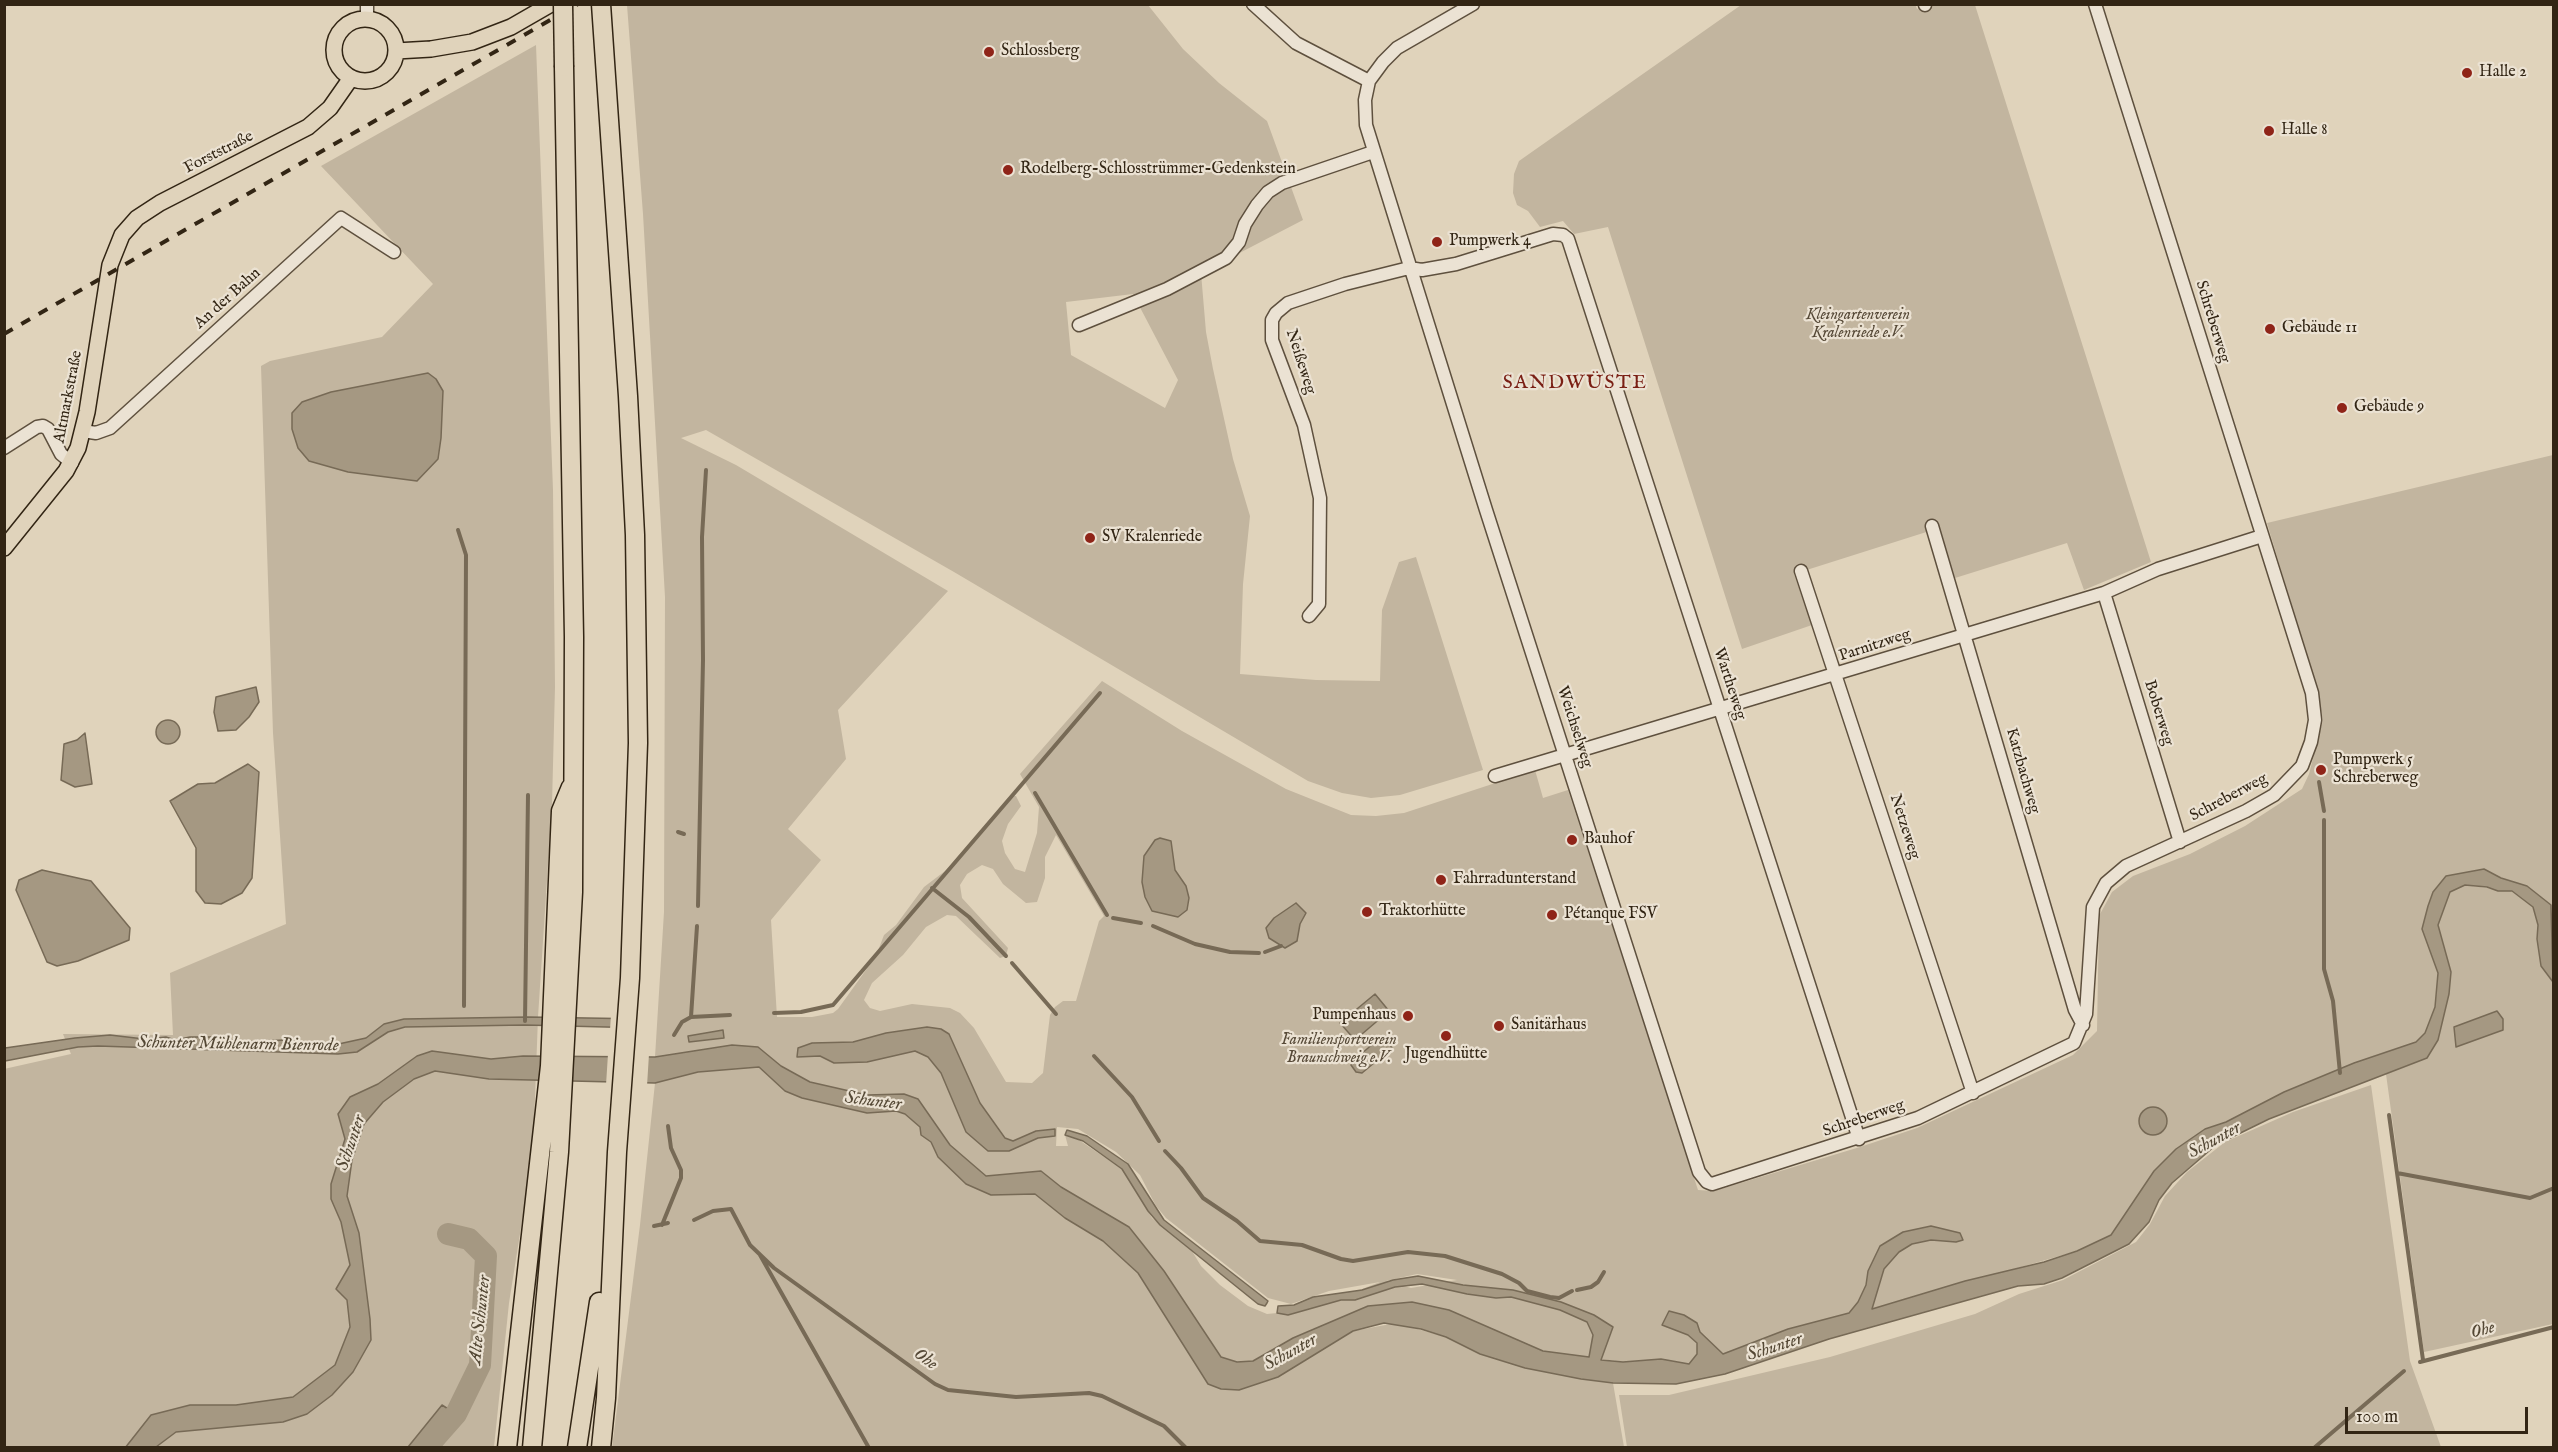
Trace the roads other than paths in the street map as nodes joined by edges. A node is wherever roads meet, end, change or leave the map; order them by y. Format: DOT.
graph roads {
  1 [pos="551,4"];
  2 [pos="562,4"];
  3 [pos="601,4"];
  4 [pos="1253,4"];
  5 [pos="1473,4"];
  6 [pos="2095,4"];
  7 [pos="367,12"];
  8 [pos="396,51"];
  9 [pos="351,78"];
  10 [pos="1368,81"];
  11 [pos="1373,152"];
  12 [pos="1568,239"];
  13 [pos="394,252"];
  14 [pos="110,265"];
  15 [pos="1409,268"];
  16 [pos="1079,326"];
  17 [pos="83,430"];
  18 [pos="4,448"];
  19 [pos="72,463"];
  20 [pos="1932,526"];
  21 [pos="2262,536"];
  22 [pos="4,548"];
  23 [pos="1801,571"];
  24 [pos="2104,593"];
  25 [pos="1309,616"];
  26 [pos="1966,635"];
  27 [pos="1837,675"];
  28 [pos="1720,708"];
  29 [pos="1565,753"];
  30 [pos="1495,776"];
  31 [pos="2180,842"];
  32 [pos="2083,1025"];
  33 [pos="1973,1093"];
  34 [pos="1859,1139"];
  35 [pos="550,1152"];
  36 [pos="617,1152"];
  37 [pos="1719,1183"];
  38 [pos="507,1448"];
  39 [pos="532,1448"];
  40 [pos="577,1448"];
  41 [pos="601,1448"];
  1 -- 8 [label="main road"];
  2 -- 35 [label="highway, bridge"];
  3 -- 36 [label="highway"];
  4 -- 10 [label="street"];
  5 -- 10 [label="street"];
  6 -- 21 [label="street, Schreberweg"];
  7 -- 8 [label="main road"];
  7 -- 9 [label="main road"];
  8 -- 9 [label="main road"];
  9 -- 14 [label="main road, Forststraße"];
  10 -- 11 [label="street, Weichselweg"];
  11 -- 15 [label="street, Weichselweg"];
  11 -- 16 [label="street"];
  12 -- 15 [label="street, Neißeweg"];
  12 -- 28 [label="street, Wartheweg"];
  13 -- 17 [label="street, An der Bahn"];
  14 -- 17 [label="main road, Altmarkstraße"];
  15 -- 25 [label="street, Neißeweg"];
  15 -- 29 [label="street, Weichselweg"];
  17 -- 19 [label="main road, Altmarkstraße"];
  18 -- 19 [label="street"];
  19 -- 22 [label="main road, Altmarkstraße"];
  20 -- 26 [label="street, Katzbachweg"];
  21 -- 24 [label="street, Parnitzweg"];
  21 -- 31 [label="street, Schreberweg"];
  23 -- 27 [label="street, Netzeweg"];
  24 -- 26 [label="street, Parnitzweg"];
  24 -- 31 [label="street, Boberweg"];
  26 -- 27 [label="street, Parnitzweg"];
  26 -- 32 [label="street, Katzbachweg"];
  27 -- 28 [label="street, Parnitzweg"];
  27 -- 33 [label="street, Netzeweg"];
  28 -- 29 [label="street, Parnitzweg"];
  28 -- 34 [label="street, Wartheweg"];
  29 -- 30 [label="street, Parnitzweg"];
  29 -- 37 [label="street, Weichselweg"];
  31 -- 32 [label="street, Schreberweg"];
  32 -- 33 [label="street, Schreberweg"];
  33 -- 34 [label="street, Schreberweg"];
  34 -- 37 [label="street, Schreberweg"];
  35 -- 38 [label="highway"];
  35 -- 39 [label="highway"];
  36 -- 40 [label="highway"];
  36 -- 41 [label="highway"];
}
